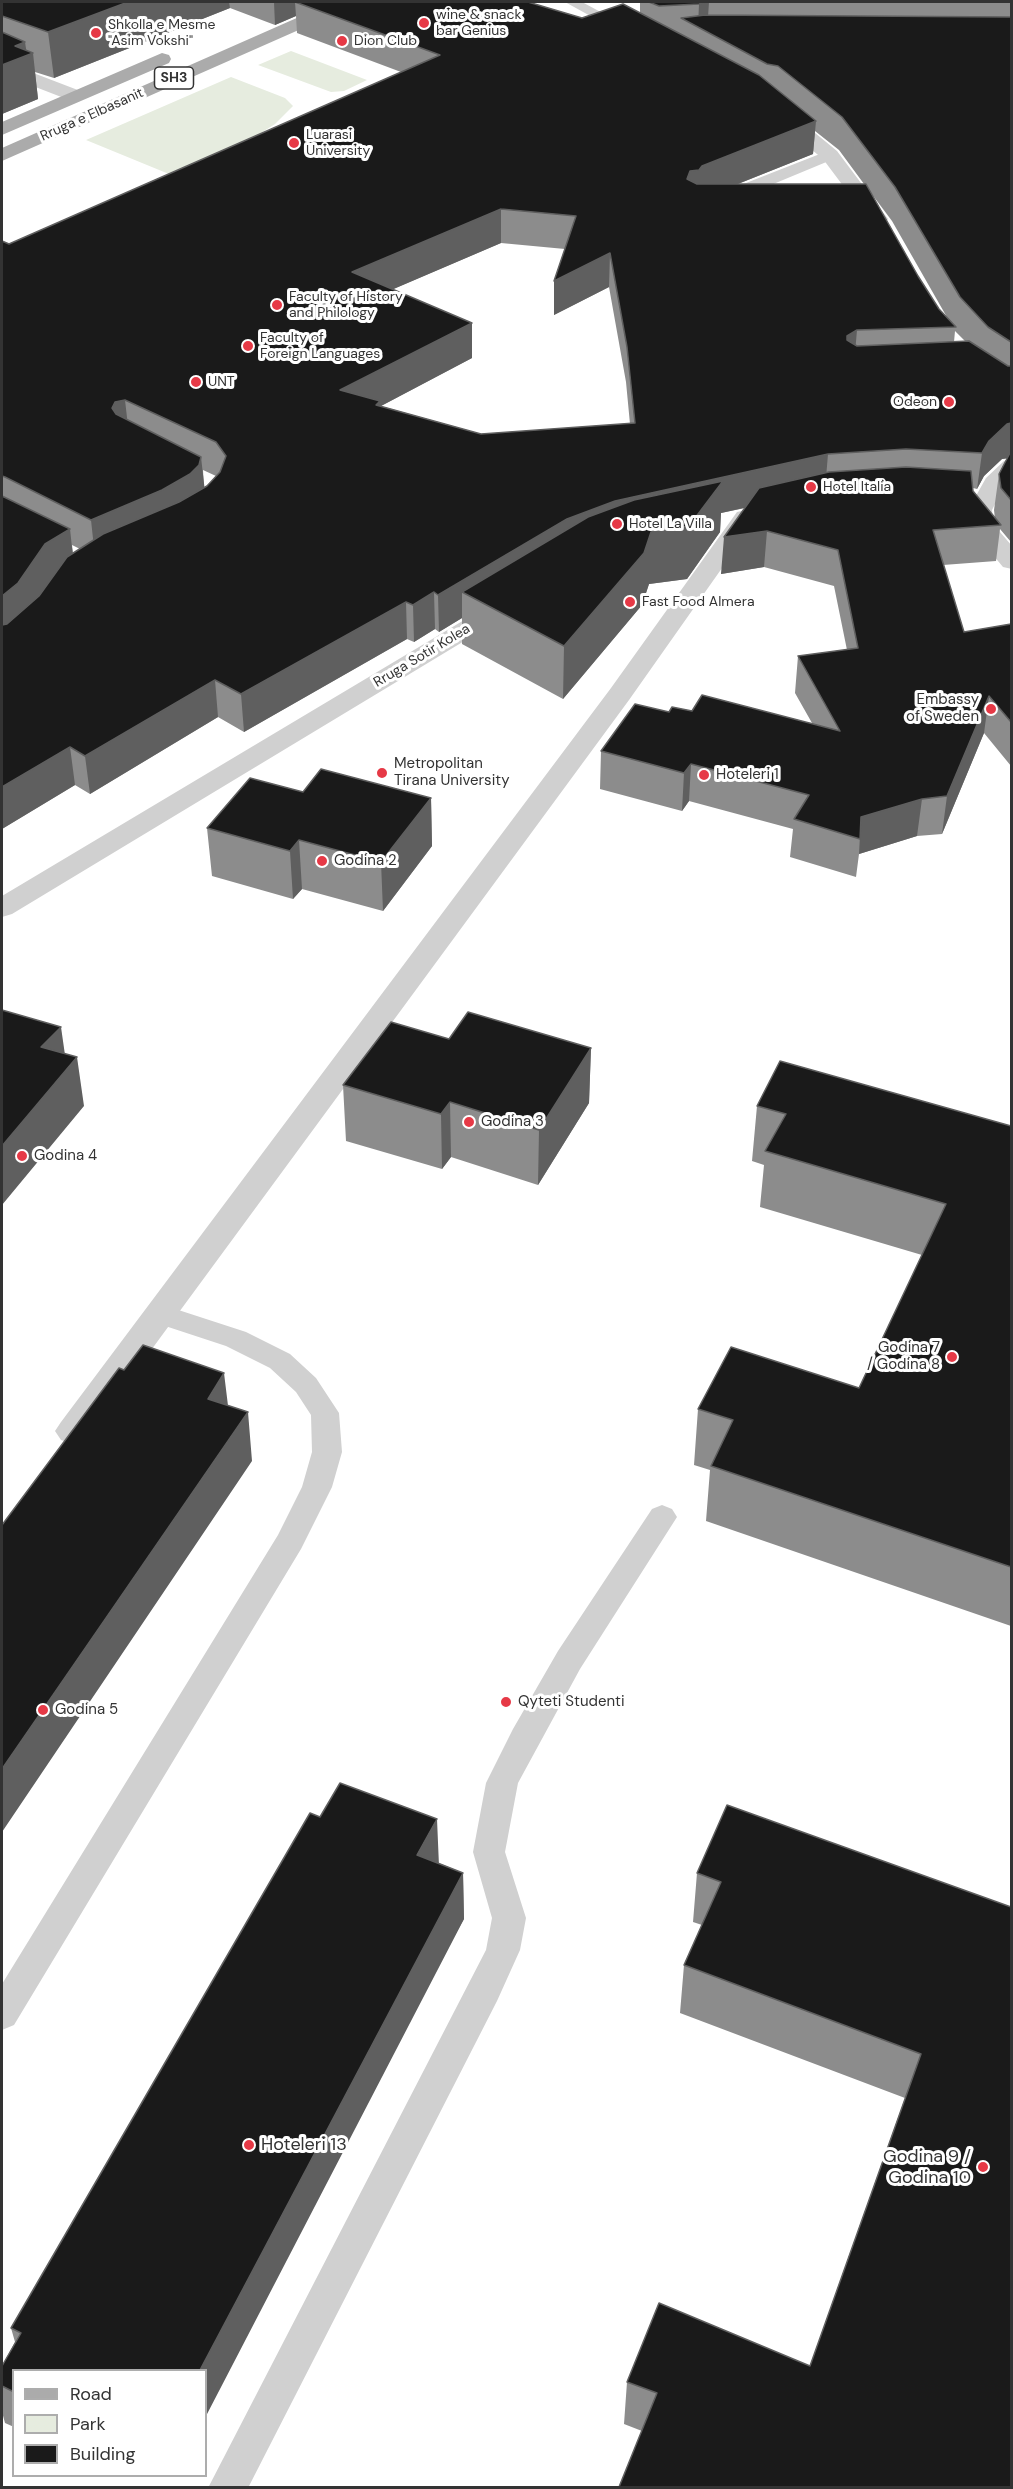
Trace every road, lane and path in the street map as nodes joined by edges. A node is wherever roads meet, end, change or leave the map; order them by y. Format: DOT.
graph roads {
  1 [pos="347,2"];
  2 [pos="573,2"];
  3 [pos="639,18"];
  4 [pos="617,25"];
  5 [pos="645,40"];
  6 [pos="178,52"];
  7 [pos="2,67"];
  8 [pos="76,96"];
  9 [pos="767,104"];
  10 [pos="2,129"];
  11 [pos="2,155"];
  12 [pos="830,155"];
  13 [pos="742,210"];
  14 [pos="849,211"];
  15 [pos="872,211"];
  16 [pos="888,235"];
  17 [pos="1011,466"];
  18 [pos="714,524"];
  19 [pos="1011,562"];
  20 [pos="521,596"];
  21 [pos="2,908"];
  22 [pos="160,1314"];
  23 [pos="56,1455"];
  24 [pos="662,1517"];
  25 [pos="2,2014"];
  26 [pos="227,2487"];
  1 -- 11 [label="main road, Rruga e Elbasanit / SH3"];
  2 -- 4 [label="lane"];
  3 -- 4 [label="lane"];
  4 -- 5 [label="lane"];
  6 -- 8 [label="main road, Rruga e Elbasanit / SH3"];
  7 -- 8 [label="street"];
  8 -- 10 [label="main road, Rruga e Elbasanit / SH3"];
  9 -- 12 [label="street"];
  12 -- 13 [label="lane"];
  12 -- 15 [label="street"];
  14 -- 15 [label="lane"];
  15 -- 16 [label="street"];
  17 -- 19 [label="street"];
  18 -- 22 [label="street"];
  20 -- 21 [label="street, Rruga Sotir Kolea"];
  22 -- 23 [label="street"];
  22 -- 25 [label="lane"];
  24 -- 26 [label="lane"];
}
